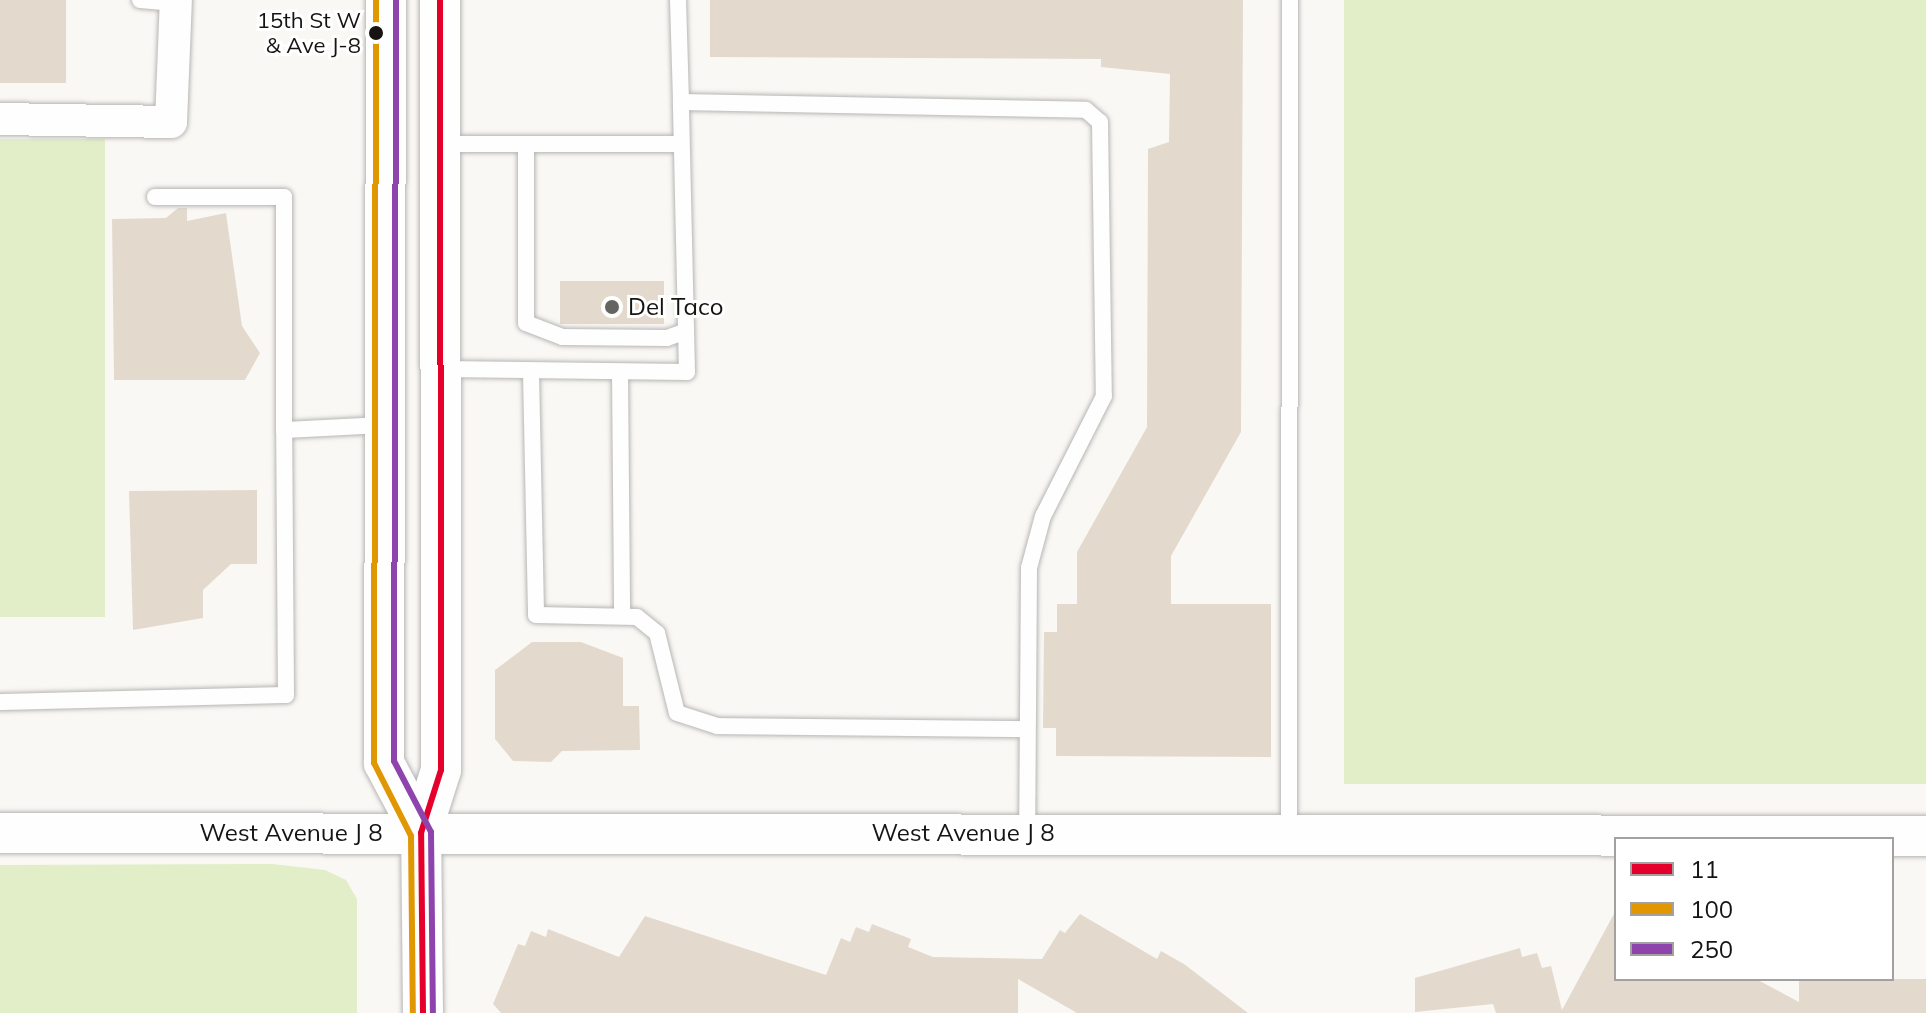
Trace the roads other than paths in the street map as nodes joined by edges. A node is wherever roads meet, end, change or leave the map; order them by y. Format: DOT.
graph roads {
  1 [pos="140,0"];
  2 [pos="386,0"];
  3 [pos="440,0"];
  4 [pos="678,0"];
  5 [pos="1290,0"];
  6 [pos="176,2"];
  7 [pos="681,102"];
  8 [pos="0,119"];
  9 [pos="386,136"];
  10 [pos="442,144"];
  11 [pos="526,144"];
  12 [pos="681,144"];
  13 [pos="155,197"];
  14 [pos="686,331"];
  15 [pos="438,369"];
  16 [pos="620,372"];
  17 [pos="531,373"];
  18 [pos="385,425"];
  19 [pos="284,430"];
  20 [pos="622,616"];
  21 [pos="0,702"];
  22 [pos="1027,729"];
  23 [pos="0,833"];
  24 [pos="421,833"];
  25 [pos="1027,833"];
  26 [pos="1289,833"];
  27 [pos="1926,836"];
  28 [pos="423,1013"];
  1 -- 6 [label="lane"];
  2 -- 9 [label="street"];
  3 -- 10 [label="street"];
  4 -- 7 [label="lane"];
  5 -- 26 [label="lane"];
  6 -- 8 [label="street"];
  7 -- 12 [label="lane"];
  7 -- 22 [label="lane"];
  9 -- 15 [label="street"];
  9 -- 18 [label="street"];
  10 -- 11 [label="lane"];
  10 -- 15 [label="street"];
  11 -- 12 [label="lane"];
  11 -- 14 [label="lane"];
  12 -- 14 [label="lane"];
  13 -- 19 [label="lane"];
  14 -- 16 [label="lane"];
  15 -- 17 [label="lane"];
  15 -- 24 [label="street"];
  16 -- 17 [label="lane"];
  16 -- 20 [label="lane"];
  17 -- 20 [label="lane"];
  18 -- 19 [label="lane"];
  18 -- 24 [label="street"];
  19 -- 21 [label="lane"];
  20 -- 22 [label="lane"];
  22 -- 25 [label="lane"];
  23 -- 24 [label="street, West Avenue J 8"];
  24 -- 25 [label="street, West Avenue J 8"];
  24 -- 28 [label="street"];
  25 -- 26 [label="street, West Avenue J 8"];
  26 -- 27 [label="street, West Avenue J 8"];
}
